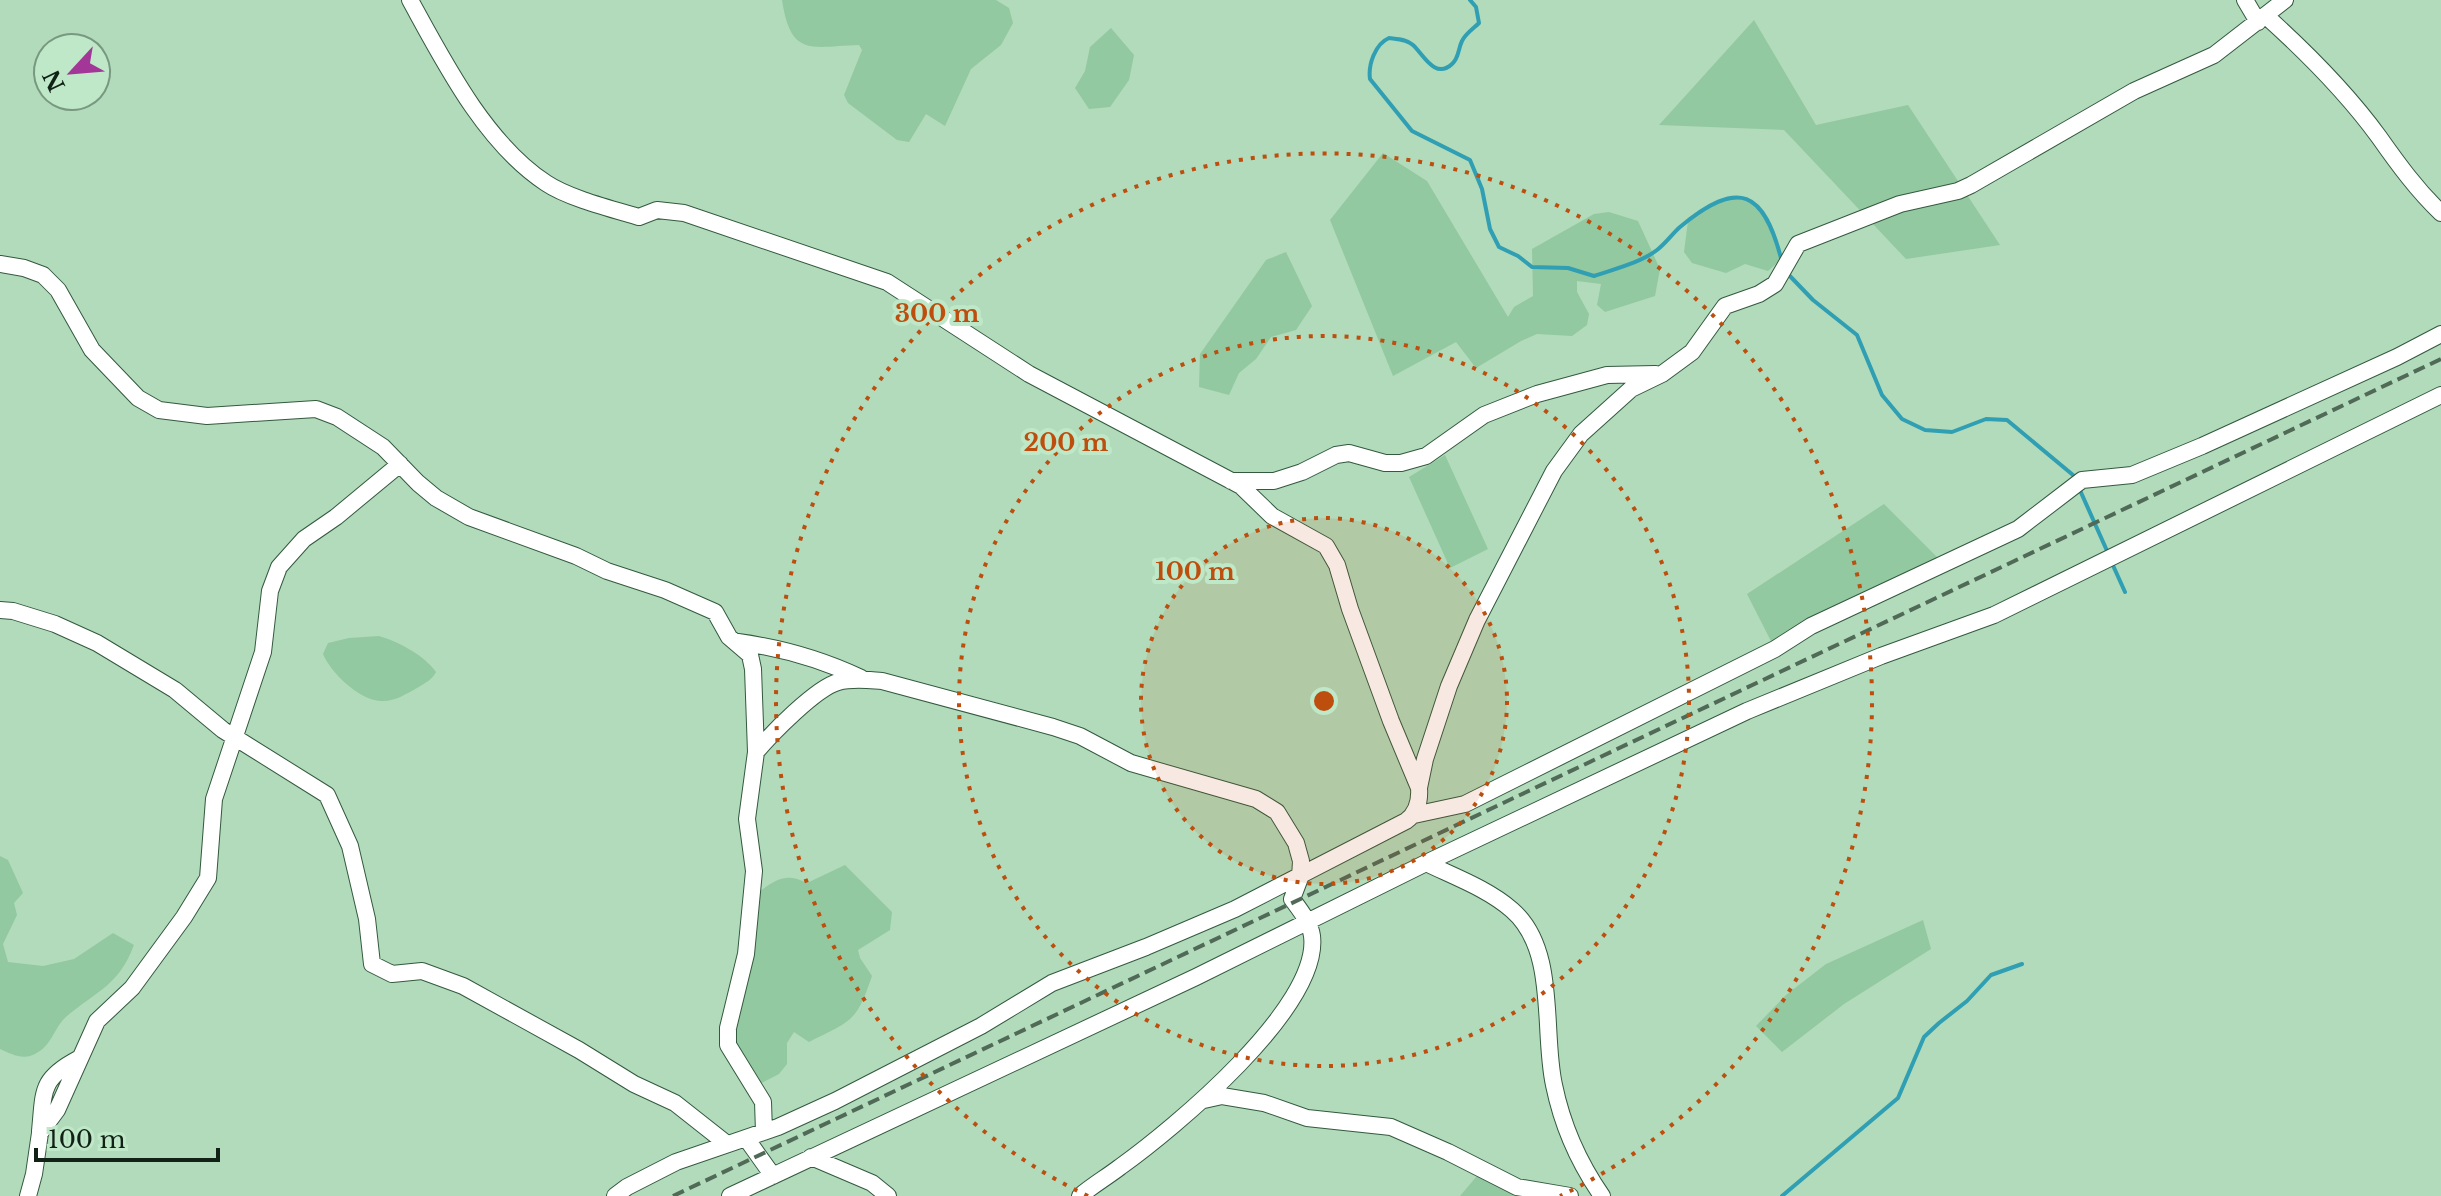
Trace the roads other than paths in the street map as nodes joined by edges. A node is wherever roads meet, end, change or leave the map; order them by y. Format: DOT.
graph roads {
  1 [pos="410,0"];
  2 [pos="2245,0"];
  3 [pos="2285,0"];
  4 [pos="2262,19"];
  5 [pos="2441,213"];
  6 [pos="0,264"];
  7 [pos="2441,334"];
  8 [pos="1662,374"];
  9 [pos="2441,395"];
  10 [pos="400,464"];
  11 [pos="1231,481"];
  12 [pos="0,610"];
  13 [pos="733,641"];
  14 [pos="864,679"];
  15 [pos="235,736"];
  16 [pos="756,752"];
  17 [pos="1419,788"];
  18 [pos="1414,815"];
  19 [pos="1426,863"];
  20 [pos="1300,878"];
  21 [pos="1309,923"];
  22 [pos="1204,1100"];
  23 [pos="764,1132"];
  24 [pos="746,1138"];
  25 [pos="727,1144"];
  26 [pos="811,1157"];
  27 [pos="773,1176"];
  28 [pos="28,1196"];
  29 [pos="615,1196"];
  30 [pos="730,1196"];
  31 [pos="888,1196"];
  32 [pos="1080,1196"];
  33 [pos="1570,1196"];
  34 [pos="1602,1196"];
  1 -- 11 [label="street"];
  2 -- 4 [label="street"];
  3 -- 4 [label="street"];
  4 -- 5 [label="street"];
  4 -- 8 [label="street"];
  6 -- 10 [label="street"];
  7 -- 18 [label="street"];
  8 -- 11 [label="street"];
  8 -- 17 [label="street"];
  9 -- 19 [label="street"];
  10 -- 13 [label="street"];
  10 -- 15 [label="street"];
  11 -- 17 [label="street"];
  12 -- 15 [label="street"];
  13 -- 14 [label="street"];
  13 -- 16 [label="street"];
  14 -- 16 [label="street"];
  14 -- 20 [label="street"];
  15 -- 25 [label="street"];
  15 -- 28 [label="street"];
  16 -- 23 [label="street"];
  17 -- 18 [label="street"];
  18 -- 20 [label="street"];
  19 -- 21 [label="street"];
  19 -- 34 [label="street"];
  20 -- 21 [label="street"];
  20 -- 23 [label="street"];
  21 -- 22 [label="street"];
  21 -- 26 [label="street"];
  22 -- 32 [label="street"];
  22 -- 33 [label="street"];
  23 -- 24 [label="street"];
  24 -- 25 [label="street"];
  24 -- 27 [label="street"];
  25 -- 29 [label="street"];
  26 -- 27 [label="street"];
  26 -- 31 [label="street"];
  27 -- 30 [label="street"];
}
